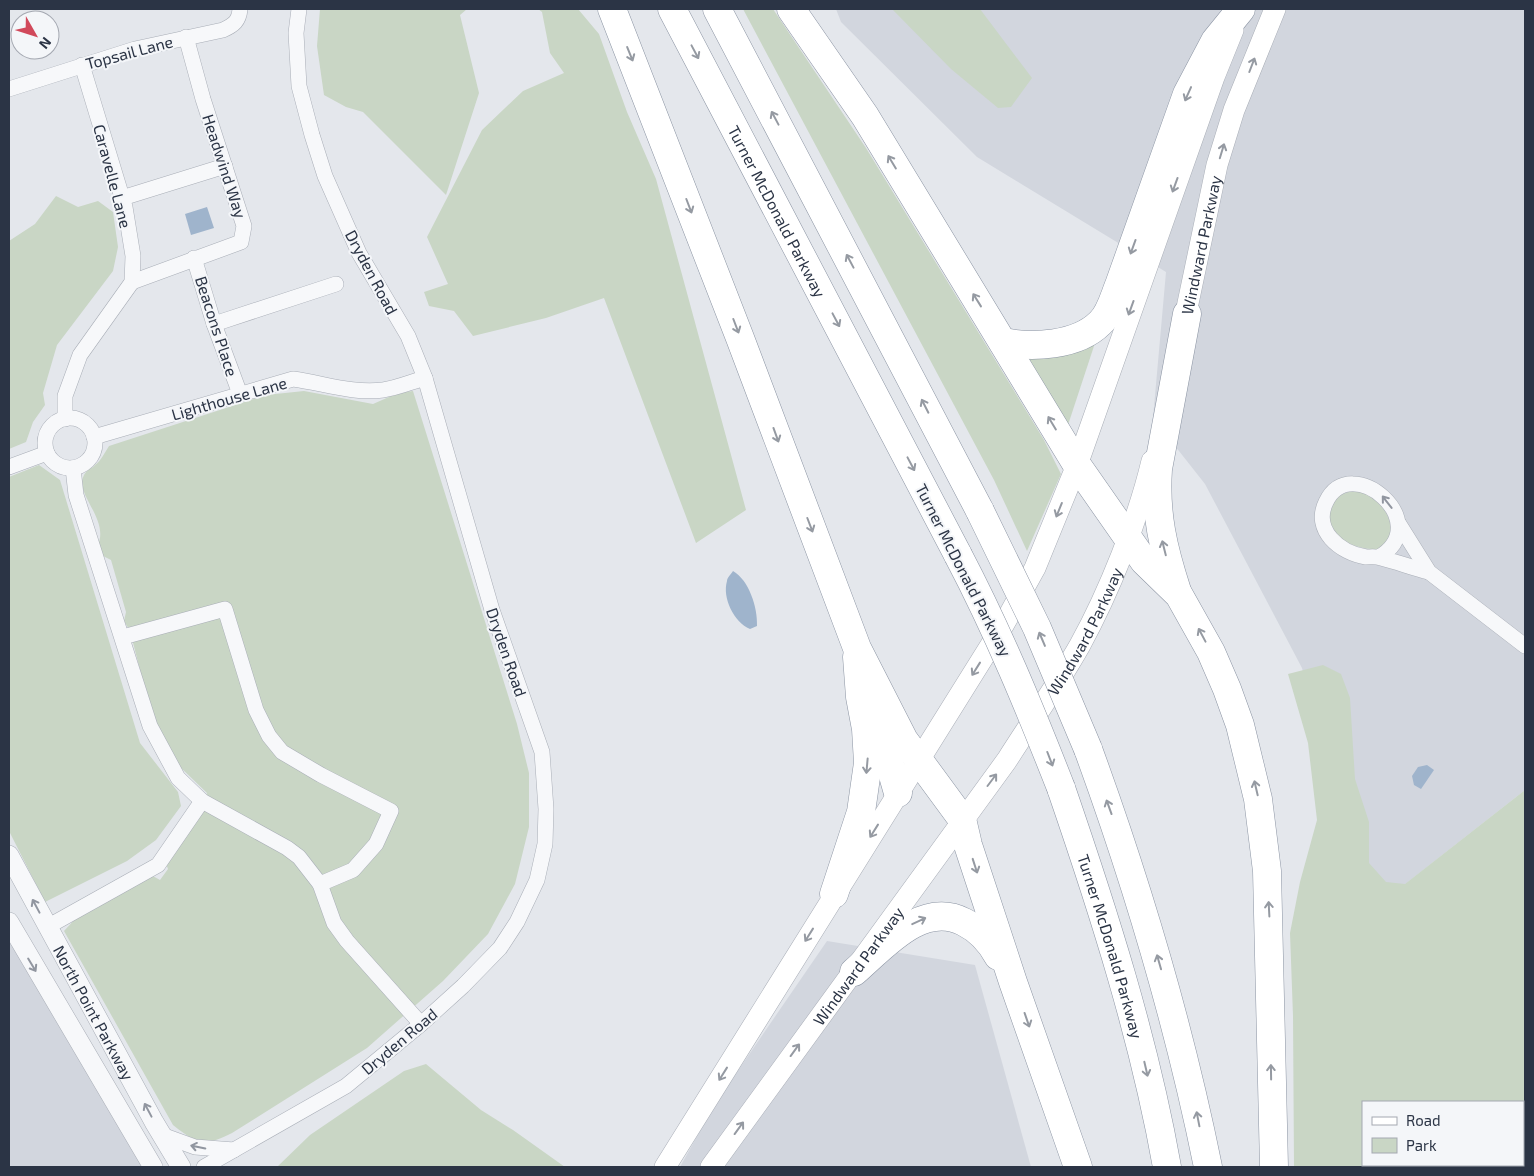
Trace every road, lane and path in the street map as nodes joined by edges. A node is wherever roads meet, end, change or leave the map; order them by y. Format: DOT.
graph roads {
  1 [pos="240,9"];
  2 [pos="299,9"];
  3 [pos="612,9"];
  4 [pos="672,9"];
  5 [pos="717,9"];
  6 [pos="791,9"];
  7 [pos="1242,9"];
  8 [pos="1275,9"];
  9 [pos="186,37"];
  10 [pos="82,65"];
  11 [pos="9,89"];
  12 [pos="224,166"];
  13 [pos="122,198"];
  14 [pos="194,258"];
  15 [pos="132,282"];
  16 [pos="336,284"];
  17 [pos="1187,314"];
  18 [pos="214,324"];
  19 [pos="1003,342"];
  20 [pos="425,378"];
  21 [pos="240,394"];
  22 [pos="65,418"];
  23 [pos="94,437"];
  24 [pos="47,453"];
  25 [pos="1077,465"];
  26 [pos="9,467"];
  27 [pos="73,468"];
  28 [pos="1399,524"];
  29 [pos="1127,538"];
  30 [pos="1379,557"];
  31 [pos="1429,572"];
  32 [pos="1178,595"];
  33 [pos="123,637"];
  34 [pos="1525,646"];
  35 [pos="857,648"];
  36 [pos="880,693"];
  37 [pos="918,760"];
  38 [pos="898,793"];
  39 [pos="202,801"];
  40 [pos="962,819"];
  41 [pos="9,855"];
  42 [pos="320,884"];
  43 [pos="834,894"];
  44 [pos="9,922"];
  45 [pos="47,927"];
  46 [pos="854,972"];
  47 [pos="1013,982"];
  48 [pos="421,1024"];
  49 [pos="162,1135"];
  50 [pos="235,1150"];
  51 [pos="153,1167"];
  52 [pos="181,1167"];
  53 [pos="204,1167"];
  54 [pos="223,1167"];
  55 [pos="666,1167"];
  56 [pos="711,1167"];
  57 [pos="1078,1167"];
  58 [pos="1167,1167"];
  59 [pos="1208,1167"];
  60 [pos="1274,1167"];
  1 -- 9 [label="street, Topsail Lane"];
  2 -- 20 [label="street, Dryden Road"];
  3 -- 35 [label="highway, one-way"];
  4 -- 58 [label="highway, Turner McDonald Parkway, one-way, bridge"];
  59 -- 5 [label="highway, one-way, bridge"];
  19 -- 6 [label="highway, one-way"];
  7 -- 19 [label="highway, one-way"];
  7 -- 25 [label="main road, one-way"];
  17 -- 8 [label="main road, Windward Parkway, one-way"];
  9 -- 10 [label="street, Topsail Lane"];
  9 -- 12 [label="street, Headwind Way"];
  10 -- 11 [label="street, Topsail Lane"];
  10 -- 13 [label="street, Caravelle Lane"];
  12 -- 13 [label="street"];
  12 -- 14 [label="street, Headwind Way"];
  13 -- 15 [label="street, Caravelle Lane"];
  14 -- 15 [label="street, Headwind Way"];
  14 -- 18 [label="street, Beacons Place"];
  15 -- 22 [label="street"];
  16 -- 18 [label="street"];
  17 -- 29 [label="main road, Windward Parkway"];
  32 -- 17 [label="highway, one-way"];
  18 -- 21 [label="street, Beacons Place"];
  25 -- 19 [label="highway, one-way"];
  20 -- 21 [label="street, Lighthouse Lane"];
  20 -- 48 [label="street, Dryden Road"];
  21 -- 23 [label="street, Lighthouse Lane"];
  22 -- 23 [label="street"];
  22 -- 24 [label="street"];
  23 -- 27 [label="street"];
  24 -- 26 [label="street"];
  24 -- 27 [label="street"];
  25 -- 29 [label="highway"];
  25 -- 37 [label="main road, one-way"];
  27 -- 33 [label="street"];
  28 -- 30 [label="street"];
  28 -- 30 [label="street, one-way"];
  28 -- 31 [label="street"];
  29 -- 32 [label="highway"];
  40 -- 29 [label="main road, Windward Parkway, one-way"];
  30 -- 31 [label="street"];
  31 -- 34 [label="street"];
  60 -- 32 [label="highway, one-way"];
  33 -- 39 [label="street"];
  33 -- 42 [label="street"];
  35 -- 36 [label="highway"];
  35 -- 43 [label="highway, one-way"];
  36 -- 37 [label="highway"];
  36 -- 38 [label="highway"];
  37 -- 38 [label="main road"];
  37 -- 40 [label="highway"];
  38 -- 43 [label="main road, one-way"];
  39 -- 42 [label="street"];
  39 -- 45 [label="street"];
  40 -- 46 [label="main road, Windward Parkway"];
  40 -- 47 [label="highway, one-way"];
  45 -- 41 [label="street, North Point Parkway, one-way"];
  42 -- 48 [label="street"];
  43 -- 55 [label="main road, one-way"];
  44 -- 51 [label="street, North Point Parkway, one-way"];
  49 -- 45 [label="street, North Point Parkway, one-way"];
  46 -- 47 [label="highway, one-way"];
  56 -- 46 [label="main road, Windward Parkway, one-way"];
  47 -- 57 [label="highway, one-way"];
  48 -- 50 [label="street, Dryden Road"];
  50 -- 49 [label="street, one-way"];
  49 -- 52 [label="street, North Point Parkway"];
  50 -- 53 [label="street, Dryden Road"];
  50 -- 54 [label="street"];
}
